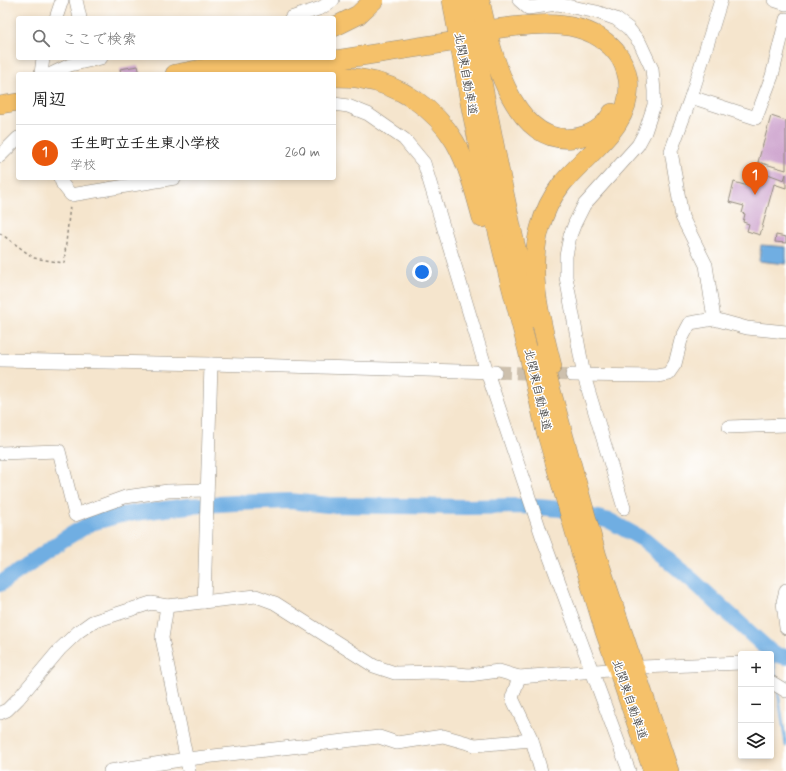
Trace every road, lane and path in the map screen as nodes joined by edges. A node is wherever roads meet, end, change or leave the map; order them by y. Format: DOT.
graph roads {
  1 [pos="62,0"];
  2 [pos="76,0"];
  3 [pos="333,0"];
  4 [pos="374,0"];
  5 [pos="452,0"];
  6 [pos="467,0"];
  7 [pos="480,0"];
  8 [pos="519,0"];
  9 [pos="721,0"];
  10 [pos="774,0"];
  11 [pos="563,3"];
  12 [pos="786,4"];
  13 [pos="57,16"];
  14 [pos="80,16"];
  15 [pos="297,16"];
  16 [pos="786,19"];
  17 [pos="336,26"];
  18 [pos="336,51"];
  19 [pos="781,57"];
  20 [pos="336,58"];
  21 [pos="43,60"];
  22 [pos="89,60"];
  23 [pos="242,60"];
  24 [pos="282,60"];
  25 [pos="327,60"];
  26 [pos="223,66"];
  27 [pos="41,72"];
  28 [pos="55,72"];
  29 [pos="187,72"];
  30 [pos="262,72"];
  31 [pos="336,77"];
  32 [pos="691,97"];
  33 [pos="16,102"];
  34 [pos="336,104"];
  35 [pos="0,105"];
  36 [pos="16,114"];
  37 [pos="0,117"];
  38 [pos="16,140"];
  39 [pos="0,156"];
  40 [pos="61,180"];
  41 [pos="163,180"];
  42 [pos="71,195"];
  43 [pos="0,233"];
  44 [pos="714,319"];
  45 [pos="786,332"];
  46 [pos="0,360"];
  47 [pos="211,364"];
  48 [pos="492,372"];
  49 [pos="578,376"];
  50 [pos="786,424"];
  51 [pos="729,427"];
  52 [pos="545,428"];
  53 [pos="0,453"];
  54 [pos="571,490"];
  55 [pos="207,494"];
  56 [pos="624,508"];
  57 [pos="589,555"];
  58 [pos="786,590"];
  59 [pos="204,602"];
  60 [pos="167,606"];
  61 [pos="786,628"];
  62 [pos="738,663"];
  63 [pos="642,667"];
  64 [pos="609,670"];
  65 [pos="591,671"];
  66 [pos="519,677"];
  67 [pos="774,684"];
  68 [pos="786,691"];
  69 [pos="0,713"];
  70 [pos="532,740"];
  71 [pos="188,765"];
  72 [pos="110,771"];
  73 [pos="541,771"];
  74 [pos="629,771"];
  75 [pos="653,771"];
  76 [pos="669,771"];
  1 -- 13 [label="street"];
  2 -- 14 [label="street"];
  3 -- 15 [label="street"];
  4 -- 17 [label="highway"];
  5 -- 52 [label="highway, 北関東自動車道"];
  6 -- 54 [label="highway, 北関東自動車道"];
  7 -- 54 [label="highway"];
  8 -- 11 [label="street"];
  9 -- 32 [label="street"];
  10 -- 12 [label="street"];
  11 -- 49 [label="street"];
  16 -- 19 [label="street"];
  18 -- 20 [label="highway"];
  19 -- 32 [label="street"];
  21 -- 27 [label="street"];
  22 -- 28 [label="street"];
  23 -- 26 [label="highway"];
  24 -- 26 [label="highway"];
  25 -- 30 [label="highway"];
  26 -- 29 [label="highway"];
  31 -- 52 [label="highway"];
  32 -- 44 [label="street"];
  33 -- 35 [label="main road"];
  34 -- 48 [label="street"];
  36 -- 37 [label="main road"];
  38 -- 39 [label="street"];
  40 -- 42 [label="street"];
  41 -- 42 [label="street"];
  42 -- 43 [label="path"];
  44 -- 45 [label="street"];
  44 -- 49 [label="street"];
  46 -- 47 [label="street"];
  47 -- 48 [label="street"];
  47 -- 55 [label="street"];
  48 -- 65 [label="street"];
  49 -- 56 [label="street"];
  50 -- 51 [label="street"];
  52 -- 54 [label="highway, 北関東自動車道"];
  53 -- 55 [label="street"];
  54 -- 57 [label="highway, 北関東自動車道"];
  55 -- 59 [label="street"];
  57 -- 75 [label="highway, 北関東自動車道"];
  57 -- 76 [label="highway, 北関東自動車道"];
  58 -- 61 [label="street"];
  59 -- 60 [label="street"];
  59 -- 66 [label="street"];
  60 -- 69 [label="street"];
  60 -- 71 [label="street"];
  62 -- 63 [label="street"];
  64 -- 65 [label="street"];
  65 -- 66 [label="street"];
  65 -- 74 [label="street"];
  66 -- 70 [label="street"];
  67 -- 68 [label="street"];
  70 -- 71 [label="street"];
  70 -- 73 [label="street"];
  71 -- 72 [label="street"];
}
